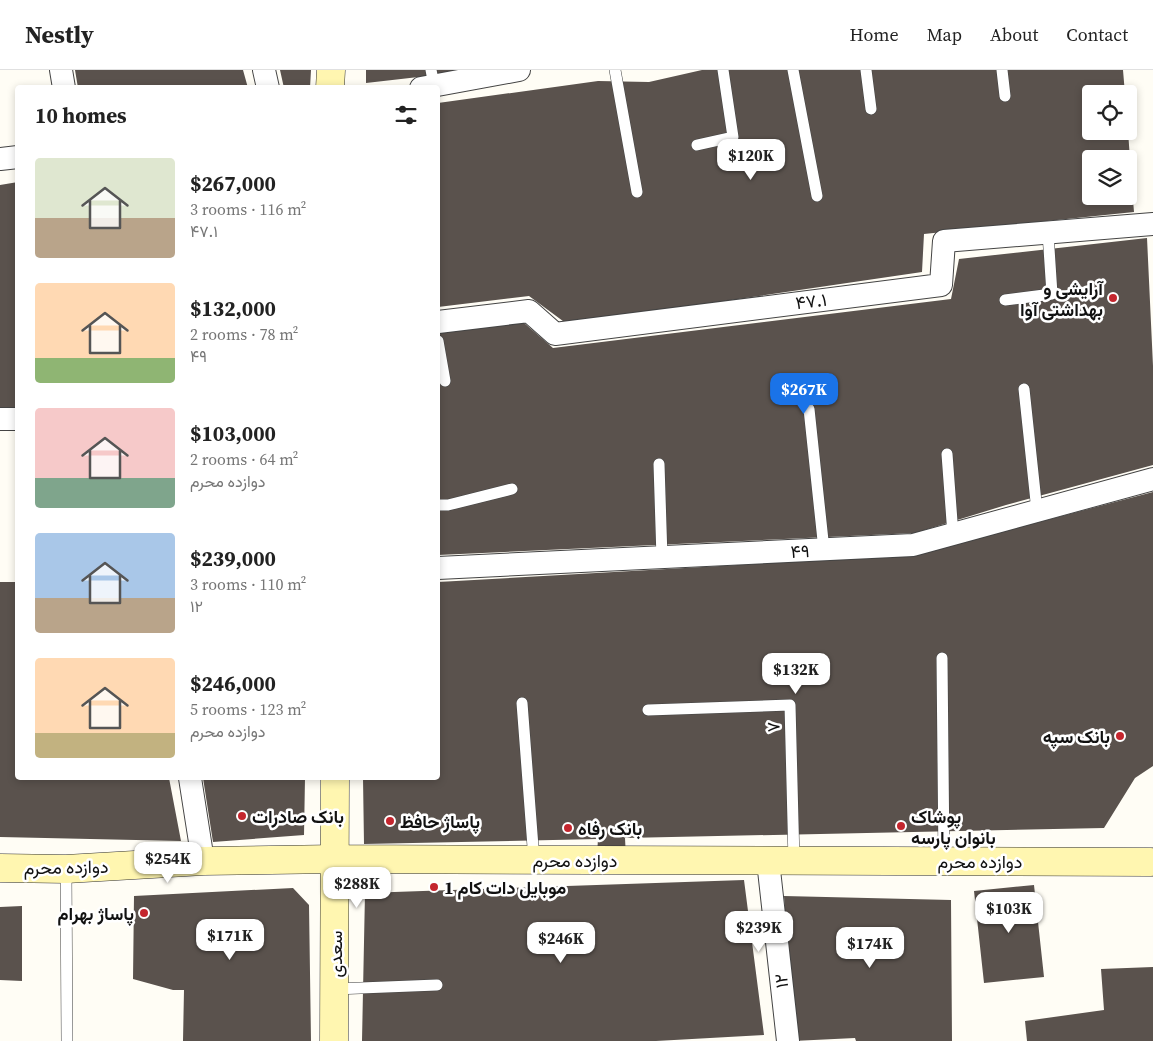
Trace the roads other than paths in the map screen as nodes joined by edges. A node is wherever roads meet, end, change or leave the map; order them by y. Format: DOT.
graph roads {
  1 [pos="61,70"];
  2 [pos="264,70"];
  3 [pos="331,70"];
  4 [pos="519,70"];
  5 [pos="615,70"];
  6 [pos="723,70"];
  7 [pos="793,70"];
  8 [pos="866,70"];
  9 [pos="1002,70"];
  10 [pos="429,81"];
  11 [pos="64,85"];
  12 [pos="267,85"];
  13 [pos="330,85"];
  14 [pos="1005,96"];
  15 [pos="871,109"];
  16 [pos="697,145"];
  17 [pos="15,157"];
  18 [pos="0,159"];
  19 [pos="637,192"];
  20 [pos="817,196"];
  21 [pos="1153,224"];
  22 [pos="1048,232"];
  23 [pos="1005,300"];
  24 [pos="440,322"];
  25 [pos="440,352"];
  26 [pos="445,381"];
  27 [pos="1024,389"];
  28 [pos="808,409"];
  29 [pos="0,419"];
  30 [pos="15,419"];
  31 [pos="947,454"];
  32 [pos="659,464"];
  33 [pos="1153,479"];
  34 [pos="512,489"];
  35 [pos="440,505"];
  36 [pos="1037,511"];
  37 [pos="952,535"];
  38 [pos="824,550"];
  39 [pos="662,558"];
  40 [pos="440,568"];
  41 [pos="942,658"];
  42 [pos="522,703"];
  43 [pos="648,710"];
  44 [pos="190,780"];
  45 [pos="334,780"];
  46 [pos="336,860"];
  47 [pos="534,860"];
  48 [pos="1152,860"];
  49 [pos="202,861"];
  50 [pos="781,861"];
  51 [pos="944,861"];
  52 [pos="0,868"];
  53 [pos="66,869"];
  54 [pos="437,985"];
  55 [pos="335,989"];
  56 [pos="67,1041"];
  57 [pos="334,1041"];
  58 [pos="788,1041"];
  1 -- 11 [label="street"];
  2 -- 12 [label="street"];
  3 -- 13 [label="main road"];
  4 -- 10 [label="street"];
  5 -- 19 [label="lane"];
  6 -- 16 [label="lane"];
  7 -- 20 [label="lane"];
  8 -- 15 [label="lane"];
  9 -- 14 [label="lane"];
  17 -- 18 [label="street"];
  21 -- 22 [label="street, ۴۷.۱"];
  22 -- 23 [label="lane"];
  22 -- 24 [label="street, ۴۷.۱"];
  25 -- 26 [label="lane"];
  27 -- 36 [label="lane"];
  28 -- 38 [label="lane"];
  29 -- 30 [label="street"];
  31 -- 37 [label="lane"];
  32 -- 39 [label="lane"];
  33 -- 36 [label="street, ۴۹"];
  34 -- 35 [label="lane"];
  36 -- 37 [label="street, ۴۹"];
  37 -- 38 [label="street, ۴۹"];
  38 -- 39 [label="street, ۴۹"];
  39 -- 40 [label="street, ۴۹"];
  41 -- 51 [label="lane"];
  42 -- 47 [label="lane"];
  43 -- 50 [label="lane, ۷"];
  44 -- 49 [label="street"];
  45 -- 46 [label="main road, سعدی"];
  46 -- 47 [label="main road, دوازده محرم"];
  46 -- 49 [label="main road, دوازده محرم"];
  46 -- 55 [label="main road, سعدی"];
  47 -- 50 [label="main road, دوازده محرم"];
  48 -- 51 [label="main road, دوازده محرم"];
  49 -- 53 [label="main road, دوازده محرم"];
  50 -- 51 [label="main road, دوازده محرم"];
  50 -- 58 [label="street, ۱۲"];
  52 -- 53 [label="main road, دوازده محرم"];
  53 -- 56 [label="lane"];
  54 -- 55 [label="lane"];
  55 -- 57 [label="main road, سعدی"];
}
